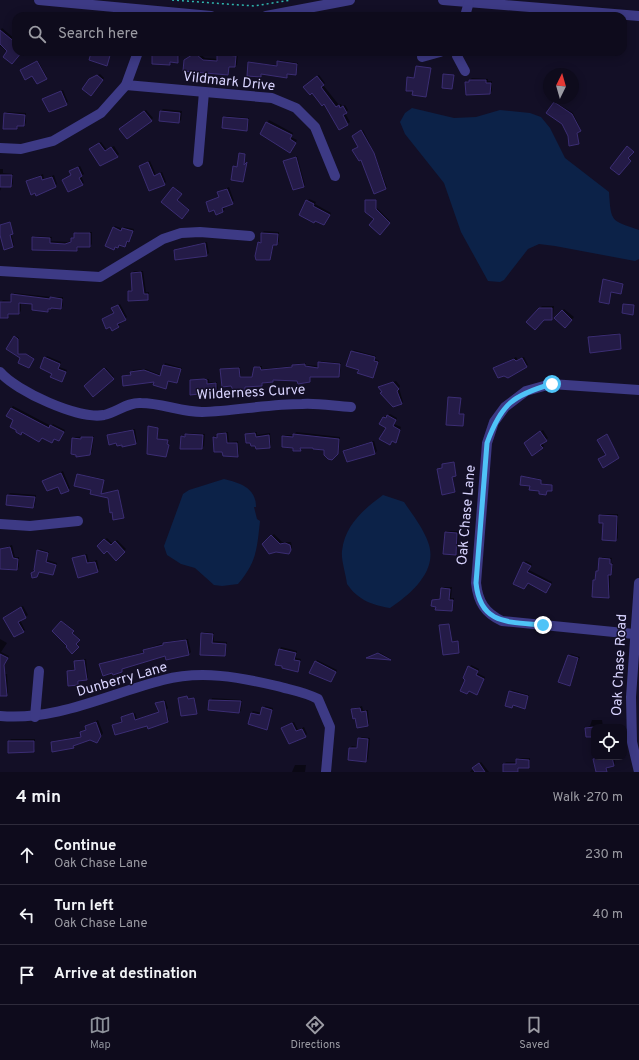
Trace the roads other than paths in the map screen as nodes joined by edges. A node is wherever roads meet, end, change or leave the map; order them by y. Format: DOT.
graph roads {
  1 [pos="39,0"];
  2 [pos="350,0"];
  3 [pos="443,0"];
  4 [pos="469,2"];
  5 [pos="513,2"];
  6 [pos="134,12"];
  7 [pos="287,12"];
  8 [pos="466,12"];
  9 [pos="603,12"];
  10 [pos="627,15"];
  11 [pos="639,16"];
  12 [pos="137,56"];
  13 [pos="426,56"];
  14 [pos="457,56"];
  15 [pos="422,57"];
  16 [pos="465,71"];
  17 [pos="126,85"];
  18 [pos="204,92"];
  19 [pos="0,148"];
  20 [pos="198,162"];
  21 [pos="335,176"];
  22 [pos="250,236"];
  23 [pos="0,271"];
  24 [pos="2,377"];
  25 [pos="639,390"];
  26 [pos="350,406"];
  27 [pos="78,521"];
  28 [pos="0,524"];
  29 [pos="639,583"];
  30 [pos="637,633"];
  31 [pos="39,671"];
  32 [pos="0,716"];
  33 [pos="35,717"];
  34 [pos="326,772"];
  35 [pos="639,772"];
  1 -- 6 [label="street"];
  2 -- 7 [label="street"];
  3 -- 4 [label="street"];
  4 -- 5 [label="street"];
  4 -- 8 [label="street"];
  5 -- 9 [label="street"];
  10 -- 11 [label="street"];
  12 -- 17 [label="street"];
  13 -- 15 [label="street"];
  14 -- 16 [label="street"];
  17 -- 18 [label="street, Vildmark Drive"];
  17 -- 19 [label="street"];
  18 -- 20 [label="street"];
  18 -- 21 [label="street, Vildmark Drive"];
  22 -- 23 [label="street"];
  24 -- 26 [label="street, Wilderness Curve"];
  25 -- 30 [label="street, Oak Chase Lane"];
  27 -- 28 [label="street"];
  29 -- 30 [label="street, Oak Chase Road"];
  30 -- 35 [label="street, Oak Chase Road"];
  31 -- 33 [label="street"];
  32 -- 33 [label="street, Dunberry Lane"];
  33 -- 34 [label="street, Dunberry Lane"];
}
